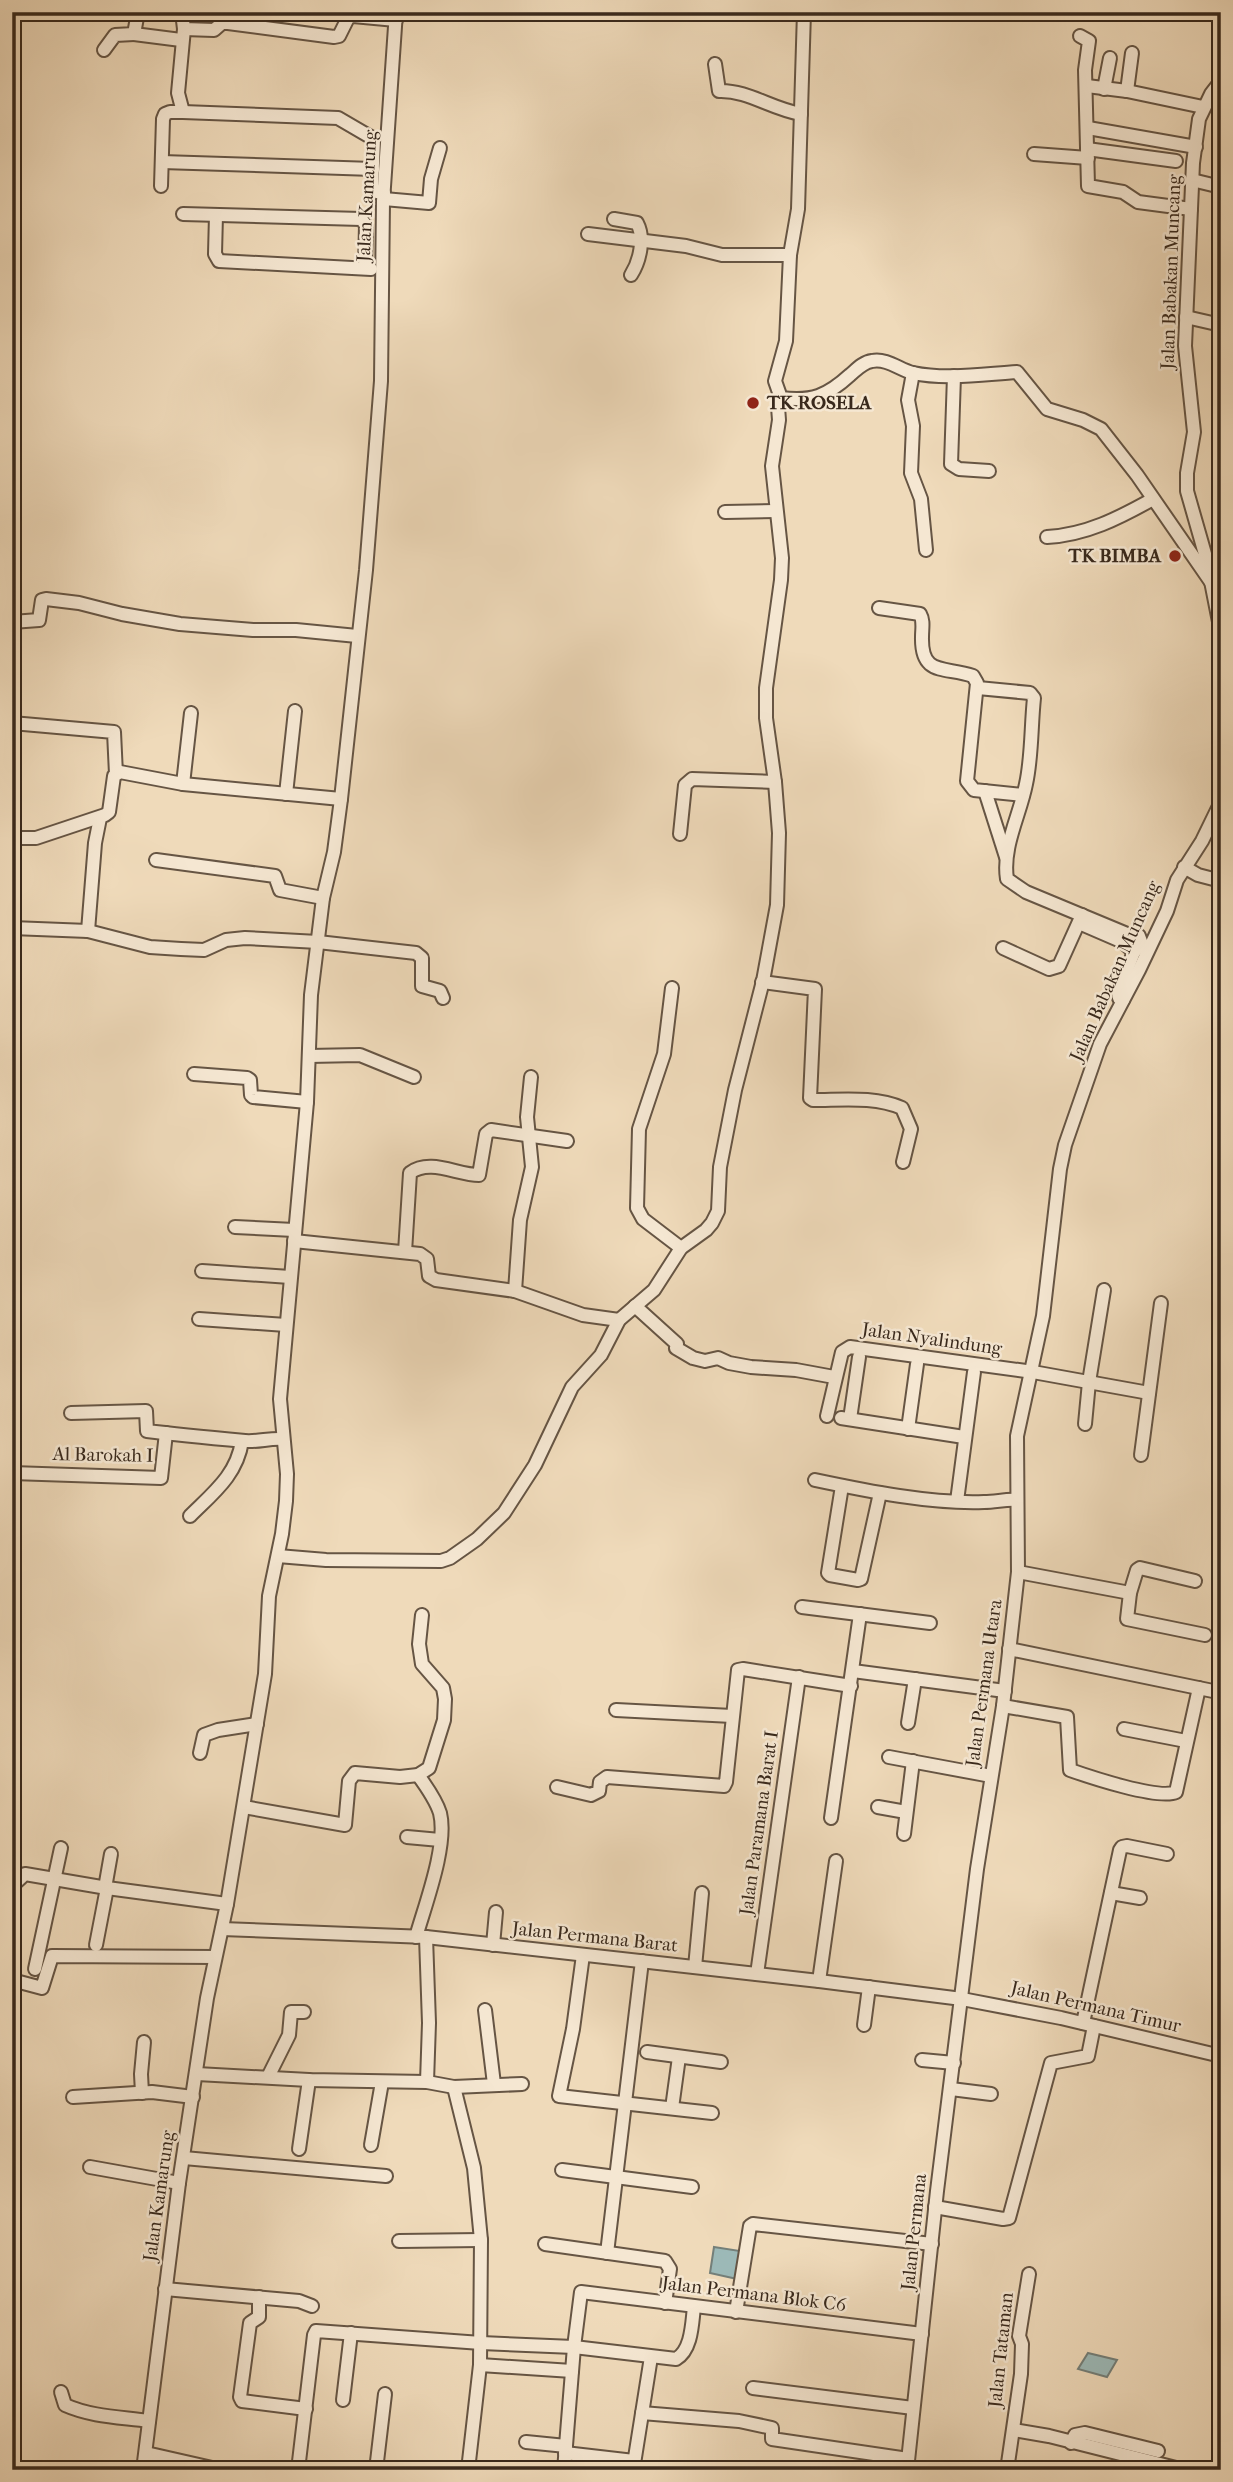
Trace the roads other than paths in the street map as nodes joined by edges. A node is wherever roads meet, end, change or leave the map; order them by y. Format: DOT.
graph roads {
  1 [pos="138,12"];
  2 [pos="181,12"];
  3 [pos="804,12"];
  4 [pos="396,16"];
  5 [pos="134,34"];
  6 [pos="182,34"];
  7 [pos="1080,36"];
  8 [pos="104,50"];
  9 [pos="1132,53"];
  10 [pos="1110,58"];
  11 [pos="715,64"];
  12 [pos="1221,81"];
  13 [pos="1087,86"];
  14 [pos="1104,89"];
  15 [pos="1128,92"];
  16 [pos="1203,107"];
  17 [pos="183,112"];
  18 [pos="801,114"];
  19 [pos="1088,128"];
  20 [pos="1196,147"];
  21 [pos="440,148"];
  22 [pos="1034,154"];
  23 [pos="1087,154"];
  24 [pos="1176,161"];
  25 [pos="162,162"];
  26 [pos="373,169"];
  27 [pos="1192,180"];
  28 [pos="161,186"];
  29 [pos="1221,187"];
  30 [pos="384,196"];
  31 [pos="1191,209"];
  32 [pos="183,214"];
  33 [pos="216,215"];
  34 [pos="614,219"];
  35 [pos="588,234"];
  36 [pos="641,241"];
  37 [pos="790,255"];
  38 [pos="365,268"];
  39 [pos="382,269"];
  40 [pos="631,275"];
  41 [pos="1186,317"];
  42 [pos="1221,325"];
  43 [pos="913,373"];
  44 [pos="954,376"];
  45 [pos="781,398"];
  46 [pos="989,471"];
  47 [pos="1153,499"];
  48 [pos="776,511"];
  49 [pos="725,512"];
  50 [pos="1047,537"];
  51 [pos="926,550"];
  52 [pos="1213,585"];
  53 [pos="879,608"];
  54 [pos="12,622"];
  55 [pos="1221,632"];
  56 [pos="358,636"];
  57 [pos="978,688"];
  58 [pos="295,712"];
  59 [pos="191,713"];
  60 [pos="12,723"];
  61 [pos="12,770"];
  62 [pos="117,774"];
  63 [pos="12,782"];
  64 [pos="775,782"];
  65 [pos="183,784"];
  66 [pos="985,791"];
  67 [pos="286,794"];
  68 [pos="1023,795"];
  69 [pos="341,799"];
  70 [pos="1221,802"];
  71 [pos="100,818"];
  72 [pos="680,834"];
  73 [pos="12,838"];
  74 [pos="156,860"];
  75 [pos="1007,860"];
  76 [pos="1184,867"];
  77 [pos="1221,881"];
  78 [pos="323,898"];
  79 [pos="1080,919"];
  80 [pos="12,928"];
  81 [pos="88,931"];
  82 [pos="318,942"];
  83 [pos="1003,948"];
  84 [pos="762,982"];
  85 [pos="671,988"];
  86 [pos="443,999"];
  87 [pos="1123,1000"];
  88 [pos="309,1056"];
  89 [pos="194,1074"];
  90 [pos="414,1077"];
  91 [pos="531,1077"];
  92 [pos="307,1102"];
  93 [pos="528,1134"];
  94 [pos="567,1141"];
  95 [pos="904,1162"];
  96 [pos="235,1227"];
  97 [pos="294,1236"];
  98 [pos="681,1248"];
  99 [pos="405,1252"];
  100 [pos="202,1271"];
  101 [pos="290,1278"];
  102 [pos="1104,1290"];
  103 [pos="515,1291"];
  104 [pos="1161,1303"];
  105 [pos="635,1306"];
  106 [pos="199,1319"];
  107 [pos="619,1320"];
  108 [pos="286,1325"];
  109 [pos="859,1357"];
  110 [pos="917,1364"];
  111 [pos="836,1371"];
  112 [pos="974,1372"];
  113 [pos="1032,1372"];
  114 [pos="1089,1382"];
  115 [pos="1149,1393"];
  116 [pos="71,1413"];
  117 [pos="827,1416"];
  118 [pos="1085,1424"];
  119 [pos="908,1429"];
  120 [pos="166,1433"];
  121 [pos="964,1437"];
  122 [pos="283,1439"];
  123 [pos="242,1441"];
  124 [pos="1141,1455"];
  125 [pos="12,1473"];
  126 [pos="815,1480"];
  127 [pos="842,1486"];
  128 [pos="880,1493"];
  129 [pos="957,1501"];
  130 [pos="1017,1504"];
  131 [pos="190,1516"];
  132 [pos="278,1556"];
  133 [pos="1018,1572"];
  134 [pos="1195,1581"];
  135 [pos="1130,1593"];
  136 [pos="802,1607"];
  137 [pos="860,1614"];
  138 [pos="422,1615"];
  139 [pos="930,1623"];
  140 [pos="1205,1634"];
  141 [pos="1009,1649"];
  142 [pos="853,1671"];
  143 [pos="799,1677"];
  144 [pos="915,1679"];
  145 [pos="851,1686"];
  146 [pos="1199,1688"];
  147 [pos="1005,1690"];
  148 [pos="1213,1691"];
  149 [pos="1003,1706"];
  150 [pos="616,1710"];
  151 [pos="732,1716"];
  152 [pos="908,1723"];
  153 [pos="257,1724"];
  154 [pos="1124,1729"];
  155 [pos="1186,1741"];
  156 [pos="200,1753"];
  157 [pos="889,1757"];
  158 [pos="913,1761"];
  159 [pos="418,1775"];
  160 [pos="991,1776"];
  161 [pos="557,1787"];
  162 [pos="244,1807"];
  163 [pos="878,1807"];
  164 [pos="906,1812"];
  165 [pos="831,1818"];
  166 [pos="904,1834"];
  167 [pos="407,1837"];
  168 [pos="440,1840"];
  169 [pos="61,1848"];
  170 [pos="111,1854"];
  171 [pos="1167,1854"];
  172 [pos="836,1861"];
  173 [pos="55,1878"];
  174 [pos="12,1886"];
  175 [pos="106,1888"];
  176 [pos="702,1893"];
  177 [pos="1111,1893"];
  178 [pos="1140,1898"];
  179 [pos="227,1904"];
  180 [pos="496,1912"];
  181 [pos="222,1929"];
  182 [pos="421,1937"];
  183 [pos="96,1945"];
  184 [pos="493,1945"];
  185 [pos="583,1955"];
  186 [pos="215,1957"];
  187 [pos="642,1961"];
  188 [pos="695,1967"];
  189 [pos="35,1969"];
  190 [pos="757,1975"];
  191 [pos="12,1980"];
  192 [pos="819,1981"];
  193 [pos="869,1987"];
  194 [pos="962,1999"];
  195 [pos="485,2010"];
  196 [pos="304,2012"];
  197 [pos="1088,2024"];
  198 [pos="864,2025"];
  199 [pos="144,2042"];
  200 [pos="648,2052"];
  201 [pos="680,2056"];
  202 [pos="1221,2056"];
  203 [pos="922,2060"];
  204 [pos="721,2062"];
  205 [pos="954,2063"];
  206 [pos="197,2074"];
  207 [pos="268,2077"];
  208 [pos="309,2081"];
  209 [pos="382,2082"];
  210 [pos="427,2082"];
  211 [pos="494,2084"];
  212 [pos="522,2084"];
  213 [pos="454,2087"];
  214 [pos="951,2089"];
  215 [pos="142,2094"];
  216 [pos="991,2094"];
  217 [pos="72,2097"];
  218 [pos="193,2098"];
  219 [pos="624,2103"];
  220 [pos="672,2108"];
  221 [pos="712,2113"];
  222 [pos="371,2145"];
  223 [pos="299,2149"];
  224 [pos="184,2158"];
  225 [pos="90,2167"];
  226 [pos="562,2170"];
  227 [pos="386,2176"];
  228 [pos="615,2176"];
  229 [pos="179,2183"];
  230 [pos="692,2187"];
  231 [pos="935,2207"];
  232 [pos="481,2240"];
  233 [pos="399,2241"];
  234 [pos="545,2244"];
  235 [pos="932,2244"];
  236 [pos="607,2253"];
  237 [pos="1029,2274"];
  238 [pos="165,2289"];
  239 [pos="259,2297"];
  240 [pos="665,2303"];
  241 [pos="312,2306"];
  242 [pos="694,2307"];
  243 [pos="736,2312"];
  244 [pos="351,2333"];
  245 [pos="922,2334"];
  246 [pos="481,2343"];
  247 [pos="574,2347"];
  248 [pos="652,2357"];
  249 [pos="480,2365"];
  250 [pos="572,2371"];
  251 [pos="753,2388"];
  252 [pos="61,2392"];
  253 [pos="385,2394"];
  254 [pos="343,2400"];
  255 [pos="906,2407"];
  256 [pos="306,2409"];
  257 [pos="642,2413"];
  258 [pos="149,2421"];
  259 [pos="1014,2430"];
  260 [pos="526,2442"];
  261 [pos="565,2450"];
  262 [pos="145,2453"];
  263 [pos="1155,2461"];
  264 [pos="633,2465"];
  265 [pos="908,2465"];
  266 [pos="143,2470"];
  267 [pos="221,2470"];
  268 [pos="298,2470"];
  269 [pos="376,2470"];
  270 [pos="468,2470"];
  271 [pos="564,2470"];
  272 [pos="1007,2470"];
  273 [pos="1184,2470"];
  1 -- 5 [label="street"];
  2 -- 6 [label="street"];
  3 -- 18 [label="street"];
  4 -- 6 [label="street"];
  4 -- 30 [label="street, Jalan Kamarung"];
  5 -- 6 [label="street"];
  5 -- 8 [label="street"];
  6 -- 17 [label="street"];
  7 -- 13 [label="street"];
  9 -- 15 [label="street"];
  10 -- 14 [label="street"];
  11 -- 18 [label="street"];
  12 -- 16 [label="street, Jalan Babakan Muncang"];
  13 -- 14 [label="street"];
  13 -- 19 [label="street"];
  14 -- 15 [label="street"];
  15 -- 16 [label="street"];
  16 -- 20 [label="street, Jalan Babakan Muncang"];
  17 -- 25 [label="street"];
  17 -- 26 [label="street"];
  18 -- 37 [label="street"];
  19 -- 20 [label="street"];
  19 -- 23 [label="street"];
  20 -- 27 [label="street, Jalan Babakan Muncang"];
  21 -- 30 [label="street"];
  22 -- 23 [label="street"];
  23 -- 24 [label="street"];
  23 -- 31 [label="street"];
  25 -- 26 [label="street"];
  25 -- 28 [label="street"];
  26 -- 30 [label="street"];
  27 -- 29 [label="street"];
  27 -- 31 [label="street, Jalan Babakan Muncang"];
  30 -- 39 [label="street, Jalan Kamarung"];
  31 -- 41 [label="street, Jalan Babakan Muncang"];
  32 -- 33 [label="street"];
  33 -- 38 [label="street"];
  33 -- 38 [label="street"];
  34 -- 36 [label="street"];
  35 -- 36 [label="street"];
  36 -- 37 [label="street"];
  36 -- 40 [label="street"];
  37 -- 45 [label="street"];
  38 -- 39 [label="street"];
  39 -- 56 [label="street, Jalan Kamarung"];
  41 -- 42 [label="street"];
  41 -- 52 [label="street, Jalan Babakan Muncang"];
  43 -- 44 [label="street"];
  43 -- 45 [label="street"];
  43 -- 51 [label="street"];
  44 -- 46 [label="street"];
  44 -- 47 [label="street"];
  45 -- 48 [label="street"];
  47 -- 50 [label="street"];
  47 -- 52 [label="street"];
  48 -- 49 [label="street"];
  48 -- 64 [label="street"];
  52 -- 55 [label="street, Jalan Babakan Muncang"];
  53 -- 57 [label="street"];
  54 -- 56 [label="street"];
  56 -- 69 [label="street, Jalan Kamarung"];
  57 -- 66 [label="street"];
  57 -- 68 [label="street"];
  58 -- 67 [label="street"];
  59 -- 65 [label="street"];
  60 -- 62 [label="street"];
  61 -- 63 [label="street"];
  62 -- 65 [label="street"];
  62 -- 71 [label="street"];
  64 -- 72 [label="street"];
  64 -- 84 [label="street"];
  65 -- 67 [label="street"];
  66 -- 68 [label="street"];
  66 -- 75 [label="street"];
  67 -- 69 [label="street"];
  68 -- 75 [label="street"];
  69 -- 78 [label="street, Jalan Kamarung"];
  70 -- 76 [label="street, Jalan Babakan Muncang"];
  71 -- 73 [label="street"];
  71 -- 81 [label="street"];
  74 -- 78 [label="street"];
  75 -- 79 [label="street"];
  76 -- 77 [label="street"];
  76 -- 87 [label="street, Jalan Babakan Muncang"];
  78 -- 82 [label="street, Jalan Kamarung"];
  79 -- 83 [label="street"];
  79 -- 87 [label="street"];
  80 -- 81 [label="street"];
  81 -- 82 [label="street"];
  82 -- 86 [label="street"];
  82 -- 88 [label="street, Jalan Kamarung"];
  84 -- 95 [label="street"];
  84 -- 98 [label="street"];
  85 -- 98 [label="street"];
  87 -- 113 [label="street, Jalan Babakan Muncang"];
  88 -- 90 [label="street"];
  88 -- 92 [label="street, Jalan Kamarung"];
  89 -- 92 [label="street"];
  91 -- 93 [label="street"];
  92 -- 97 [label="street, Jalan Kamarung"];
  93 -- 94 [label="street"];
  93 -- 99 [label="street"];
  93 -- 103 [label="street"];
  96 -- 97 [label="street"];
  97 -- 99 [label="street"];
  97 -- 101 [label="street, Jalan Kamarung"];
  98 -- 105 [label="street"];
  99 -- 103 [label="street"];
  100 -- 101 [label="street"];
  101 -- 108 [label="street, Jalan Kamarung"];
  102 -- 114 [label="street"];
  103 -- 107 [label="street"];
  104 -- 115 [label="street"];
  105 -- 107 [label="street"];
  105 -- 111 [label="street"];
  106 -- 108 [label="street"];
  107 -- 132 [label="street"];
  108 -- 122 [label="street, Jalan Kamarung"];
  109 -- 119 [label="street"];
  110 -- 119 [label="street"];
  111 -- 113 [label="street, Jalan Nyalindung"];
  111 -- 117 [label="street"];
  112 -- 121 [label="street"];
  113 -- 114 [label="street"];
  113 -- 130 [label="street, Jalan Permana Utara"];
  114 -- 115 [label="street"];
  114 -- 118 [label="street"];
  115 -- 124 [label="street"];
  116 -- 120 [label="street, Al Barokah I"];
  119 -- 121 [label="street"];
  120 -- 123 [label="street"];
  120 -- 125 [label="street, Al Barokah I"];
  121 -- 129 [label="street"];
  122 -- 123 [label="street"];
  122 -- 132 [label="street, Jalan Kamarung"];
  123 -- 131 [label="street"];
  126 -- 127 [label="street"];
  127 -- 128 [label="street"];
  127 -- 128 [label="street"];
  128 -- 129 [label="street"];
  129 -- 130 [label="street"];
  130 -- 133 [label="street, Jalan Permana Utara"];
  132 -- 153 [label="street, Jalan Kamarung"];
  133 -- 135 [label="street"];
  133 -- 141 [label="street, Jalan Permana Utara"];
  134 -- 135 [label="street"];
  135 -- 140 [label="street"];
  136 -- 137 [label="street"];
  137 -- 139 [label="street"];
  137 -- 142 [label="street"];
  138 -- 159 [label="street"];
  141 -- 146 [label="street"];
  141 -- 147 [label="street, Jalan Permana Utara"];
  142 -- 144 [label="street"];
  142 -- 145 [label="street"];
  143 -- 145 [label="street"];
  143 -- 151 [label="street"];
  143 -- 190 [label="street, Jalan Paramana Barat I"];
  144 -- 147 [label="street"];
  144 -- 152 [label="street"];
  145 -- 165 [label="street"];
  146 -- 148 [label="street"];
  146 -- 155 [label="street"];
  147 -- 149 [label="street, Jalan Permana Utara"];
  149 -- 155 [label="street"];
  149 -- 160 [label="street, Jalan Permana Utara"];
  150 -- 151 [label="street"];
  151 -- 161 [label="street"];
  153 -- 156 [label="street"];
  153 -- 162 [label="street, Jalan Kamarung"];
  154 -- 155 [label="street"];
  157 -- 158 [label="street"];
  158 -- 160 [label="street"];
  158 -- 164 [label="street"];
  159 -- 162 [label="street"];
  159 -- 168 [label="street"];
  160 -- 194 [label="street, Jalan Permana Utara"];
  162 -- 179 [label="street, Jalan Kamarung"];
  163 -- 164 [label="street"];
  164 -- 166 [label="street"];
  167 -- 168 [label="street"];
  168 -- 182 [label="street"];
  169 -- 173 [label="street"];
  170 -- 175 [label="street"];
  171 -- 177 [label="street"];
  172 -- 192 [label="street"];
  173 -- 174 [label="street"];
  173 -- 175 [label="street"];
  173 -- 189 [label="street"];
  175 -- 179 [label="street"];
  175 -- 183 [label="street"];
  176 -- 188 [label="street"];
  177 -- 178 [label="street"];
  177 -- 197 [label="street"];
  179 -- 181 [label="street, Jalan Kamarung"];
  180 -- 184 [label="street"];
  181 -- 182 [label="street, Jalan Permana Barat"];
  181 -- 186 [label="street, Jalan Kamarung"];
  182 -- 184 [label="street, Jalan Permana Barat"];
  182 -- 210 [label="street"];
  184 -- 185 [label="street, Jalan Permana Barat"];
  185 -- 187 [label="street, Jalan Permana Barat"];
  185 -- 219 [label="street"];
  186 -- 191 [label="street"];
  186 -- 206 [label="street, Jalan Kamarung"];
  187 -- 188 [label="street, Jalan Permana Barat"];
  187 -- 219 [label="street"];
  188 -- 190 [label="street, Jalan Permana Barat"];
  190 -- 192 [label="street, Jalan Permana Barat"];
  192 -- 193 [label="street, Jalan Permana Barat"];
  193 -- 194 [label="street, Jalan Permana Barat"];
  193 -- 198 [label="street"];
  194 -- 197 [label="street, Jalan Permana Timur"];
  194 -- 205 [label="street, Jalan Permana"];
  195 -- 211 [label="street"];
  196 -- 207 [label="street"];
  197 -- 202 [label="street, Jalan Permana Timur"];
  197 -- 231 [label="street"];
  199 -- 215 [label="street"];
  200 -- 201 [label="street"];
  201 -- 204 [label="street"];
  201 -- 220 [label="street"];
  203 -- 205 [label="street"];
  205 -- 214 [label="street, Jalan Permana"];
  206 -- 207 [label="street"];
  206 -- 218 [label="street, Jalan Kamarung"];
  207 -- 208 [label="street"];
  208 -- 209 [label="street"];
  208 -- 223 [label="street"];
  209 -- 210 [label="street"];
  209 -- 222 [label="street"];
  210 -- 213 [label="street"];
  211 -- 212 [label="street"];
  211 -- 213 [label="street"];
  213 -- 232 [label="street"];
  214 -- 216 [label="street"];
  214 -- 231 [label="street, Jalan Permana"];
  215 -- 217 [label="street"];
  215 -- 218 [label="street"];
  218 -- 224 [label="street, Jalan Kamarung"];
  219 -- 220 [label="street"];
  219 -- 228 [label="street"];
  220 -- 221 [label="street"];
  224 -- 227 [label="street"];
  224 -- 229 [label="street, Jalan Kamarung"];
  225 -- 229 [label="street"];
  226 -- 228 [label="street"];
  228 -- 230 [label="street"];
  228 -- 236 [label="street"];
  229 -- 238 [label="street, Jalan Kamarung"];
  231 -- 235 [label="street, Jalan Permana"];
  232 -- 233 [label="street"];
  232 -- 246 [label="street"];
  234 -- 236 [label="street"];
  235 -- 243 [label="street"];
  235 -- 245 [label="street, Jalan Permana"];
  236 -- 240 [label="street"];
  237 -- 259 [label="street, Jalan Tataman"];
  238 -- 239 [label="street"];
  238 -- 258 [label="street, Jalan Kamarung"];
  239 -- 241 [label="street"];
  239 -- 256 [label="street"];
  240 -- 242 [label="street, Jalan Permana Blok C6"];
  240 -- 247 [label="street, Jalan Permana Blok C6"];
  242 -- 243 [label="street, Jalan Permana Blok C6"];
  242 -- 248 [label="street"];
  243 -- 245 [label="street, Jalan Permana Blok C6"];
  244 -- 246 [label="street"];
  244 -- 254 [label="street"];
  244 -- 256 [label="street"];
  245 -- 255 [label="street, Jalan Permana"];
  246 -- 247 [label="street"];
  246 -- 249 [label="street"];
  247 -- 248 [label="street"];
  247 -- 250 [label="street"];
  248 -- 257 [label="street"];
  249 -- 250 [label="street"];
  249 -- 270 [label="street"];
  250 -- 261 [label="street"];
  251 -- 255 [label="street"];
  252 -- 258 [label="street"];
  253 -- 269 [label="street"];
  255 -- 265 [label="street, Jalan Permana"];
  256 -- 268 [label="street"];
  257 -- 264 [label="street"];
  257 -- 265 [label="street"];
  258 -- 262 [label="street, Jalan Kamarung"];
  259 -- 263 [label="street"];
  259 -- 272 [label="street, Jalan Tataman"];
  260 -- 261 [label="street"];
  261 -- 264 [label="street"];
  261 -- 271 [label="street"];
  262 -- 266 [label="street, Jalan Kamarung"];
  262 -- 267 [label="street"];
  263 -- 273 [label="street"];
}
